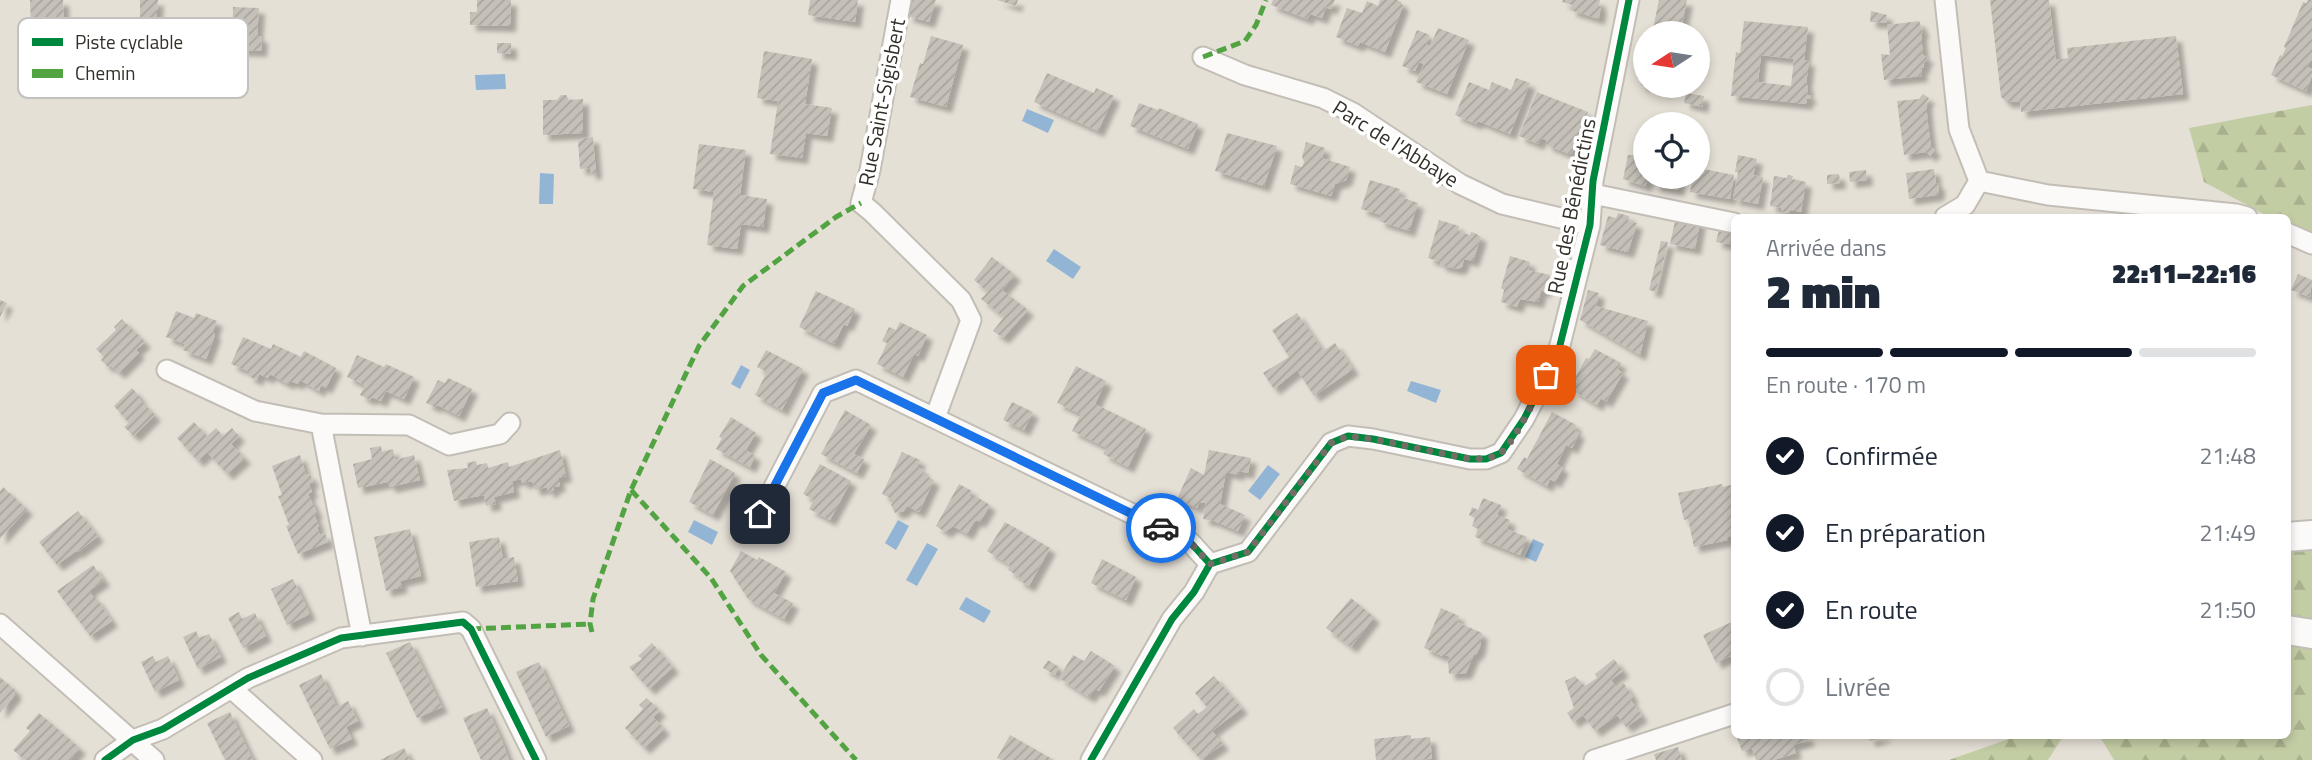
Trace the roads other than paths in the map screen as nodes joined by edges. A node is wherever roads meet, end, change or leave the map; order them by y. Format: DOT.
graph roads {
  1 [pos="901,0"];
  2 [pos="1629,0"];
  3 [pos="1945,0"];
  4 [pos="1203,57"];
  5 [pos="1979,181"];
  6 [pos="1593,194"];
  7 [pos="1950,214"];
  8 [pos="2236,214"];
  9 [pos="1731,222"];
  10 [pos="1590,225"];
  11 [pos="2291,235"];
  12 [pos="2312,244"];
  13 [pos="167,370"];
  14 [pos="935,418"];
  15 [pos="510,423"];
  16 [pos="321,424"];
  17 [pos="760,514"];
  18 [pos="2312,535"];
  19 [pos="2291,537"];
  20 [pos="1210,564"];
  21 [pos="0,624"];
  22 [pos="2291,631"];
  23 [pos="2312,634"];
  24 [pos="362,636"];
  25 [pos="231,688"];
  26 [pos="1731,715"];
  27 [pos="133,740"];
  28 [pos="106,760"];
  29 [pos="153,760"];
  30 [pos="312,760"];
  31 [pos="536,760"];
  32 [pos="1091,760"];
  33 [pos="1594,760"];
  1 -- 14 [label="street, Rue Saint-Sigisbert"];
  2 -- 6 [label="street, Rue des Bénédictins"];
  3 -- 5 [label="street"];
  4 -- 10 [label="street, Parc de l'Abbaye"];
  5 -- 7 [label="street"];
  5 -- 8 [label="street"];
  6 -- 9 [label="street"];
  6 -- 10 [label="street, Rue des Bénédictins"];
  10 -- 20 [label="street, Rue des Bénédictins"];
  11 -- 12 [label="street"];
  13 -- 16 [label="street"];
  14 -- 17 [label="street"];
  14 -- 20 [label="street"];
  15 -- 16 [label="street"];
  16 -- 24 [label="street"];
  18 -- 19 [label="street"];
  20 -- 32 [label="street"];
  21 -- 27 [label="street"];
  22 -- 23 [label="street"];
  24 -- 25 [label="street"];
  24 -- 31 [label="street"];
  25 -- 27 [label="street"];
  25 -- 30 [label="street"];
  26 -- 33 [label="street"];
  27 -- 28 [label="street"];
  27 -- 29 [label="street"];
}
